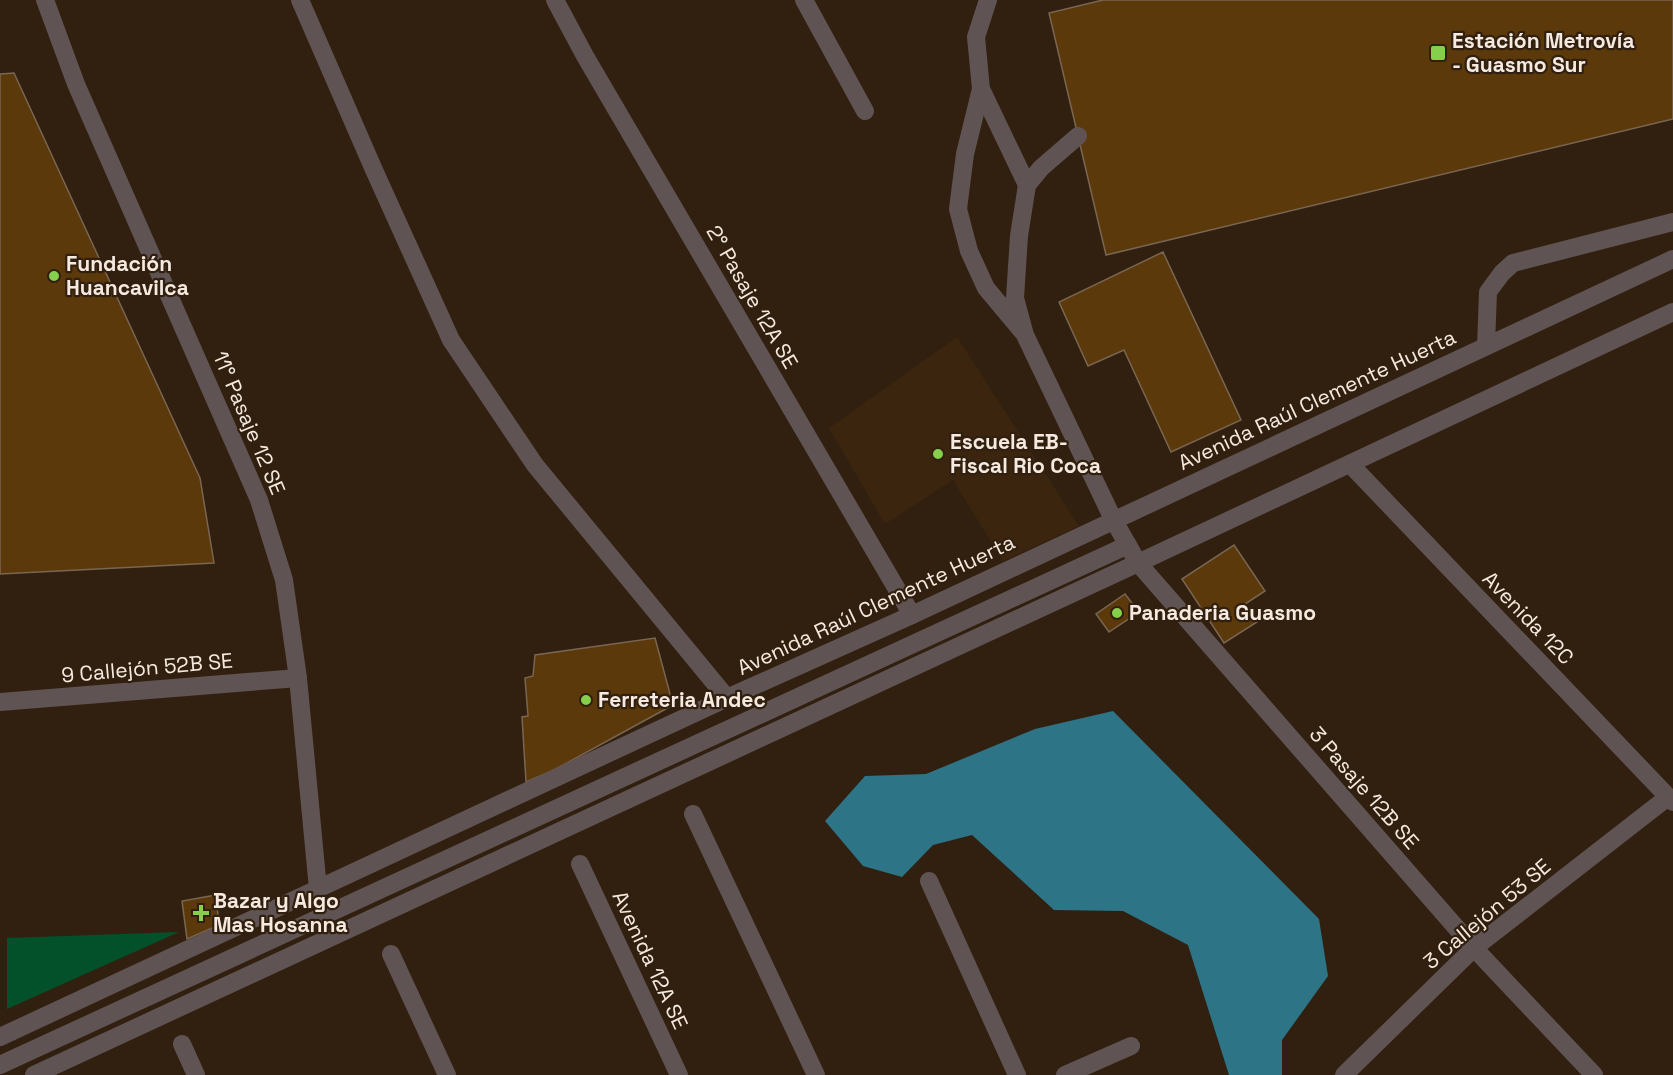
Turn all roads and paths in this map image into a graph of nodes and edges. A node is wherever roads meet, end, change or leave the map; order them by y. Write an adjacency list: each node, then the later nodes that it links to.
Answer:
1 (45, 0): 20 (street, 11° Pasaje 12 SE)
2 (300, 0): 21 (street)
3 (555, 0): 19 (street, 2° Pasaje 12A SE)
4 (804, 0): 7 (street)
5 (988, 0): 6 (street)
6 (981, 89): 9 (street); 13 (street)
7 (865, 111)
8 (1078, 136): 9 (street)
9 (1027, 185): 13 (street)
10 (1673, 222): 14 (street)
11 (1673, 259): 14 (street, Avenida Raúl Clemente Huerta)
12 (1673, 312): 15 (street)
13 (1025, 335): 16 (street, 3 Pasaje 12B SE)
14 (1486, 346): 16 (street, Avenida Raúl Clemente Huerta)
15 (1350, 464): 18 (street); 23 (street, Avenida 12C)
16 (1113, 519): 17 (street, 3 Pasaje 12B SE); 19 (street, Avenida Raúl Clemente Huerta)
17 (1128, 545): 18 (street, 3 Pasaje 12B SE); 33 (street)
18 (1138, 563): 28 (street, 3 Pasaje 12B SE); 34 (street)
19 (912, 615): 21 (street, Avenida Raúl Clemente Huerta)
20 (298, 678): 22 (street, 9 Callejón 52B SE); 27 (street, 11° Pasaje 12 SE)
21 (728, 698): 27 (street, Avenida Raúl Clemente Huerta)
22 (0, 702)
23 (1670, 800): 28 (street, 3 Callejón 53 SE)
24 (693, 814): 38 (street)
25 (580, 864): 37 (street, Avenida 12A SE)
26 (929, 881): 39 (street)
27 (318, 889): 30 (street, Avenida Raúl Clemente Huerta)
28 (1474, 948): 41 (street, 3 Callejón 53 SE); 42 (street, 3 Pasaje 12B SE)
29 (391, 954): 36 (street)
30 (0, 1037)
31 (182, 1044): 35 (street)
32 (1131, 1046): 40 (street)
33 (0, 1065)
34 (34, 1075)
35 (196, 1075)
36 (447, 1075)
37 (679, 1075)
38 (816, 1075)
39 (1017, 1075)
40 (1065, 1075)
41 (1344, 1075)
42 (1594, 1075)

